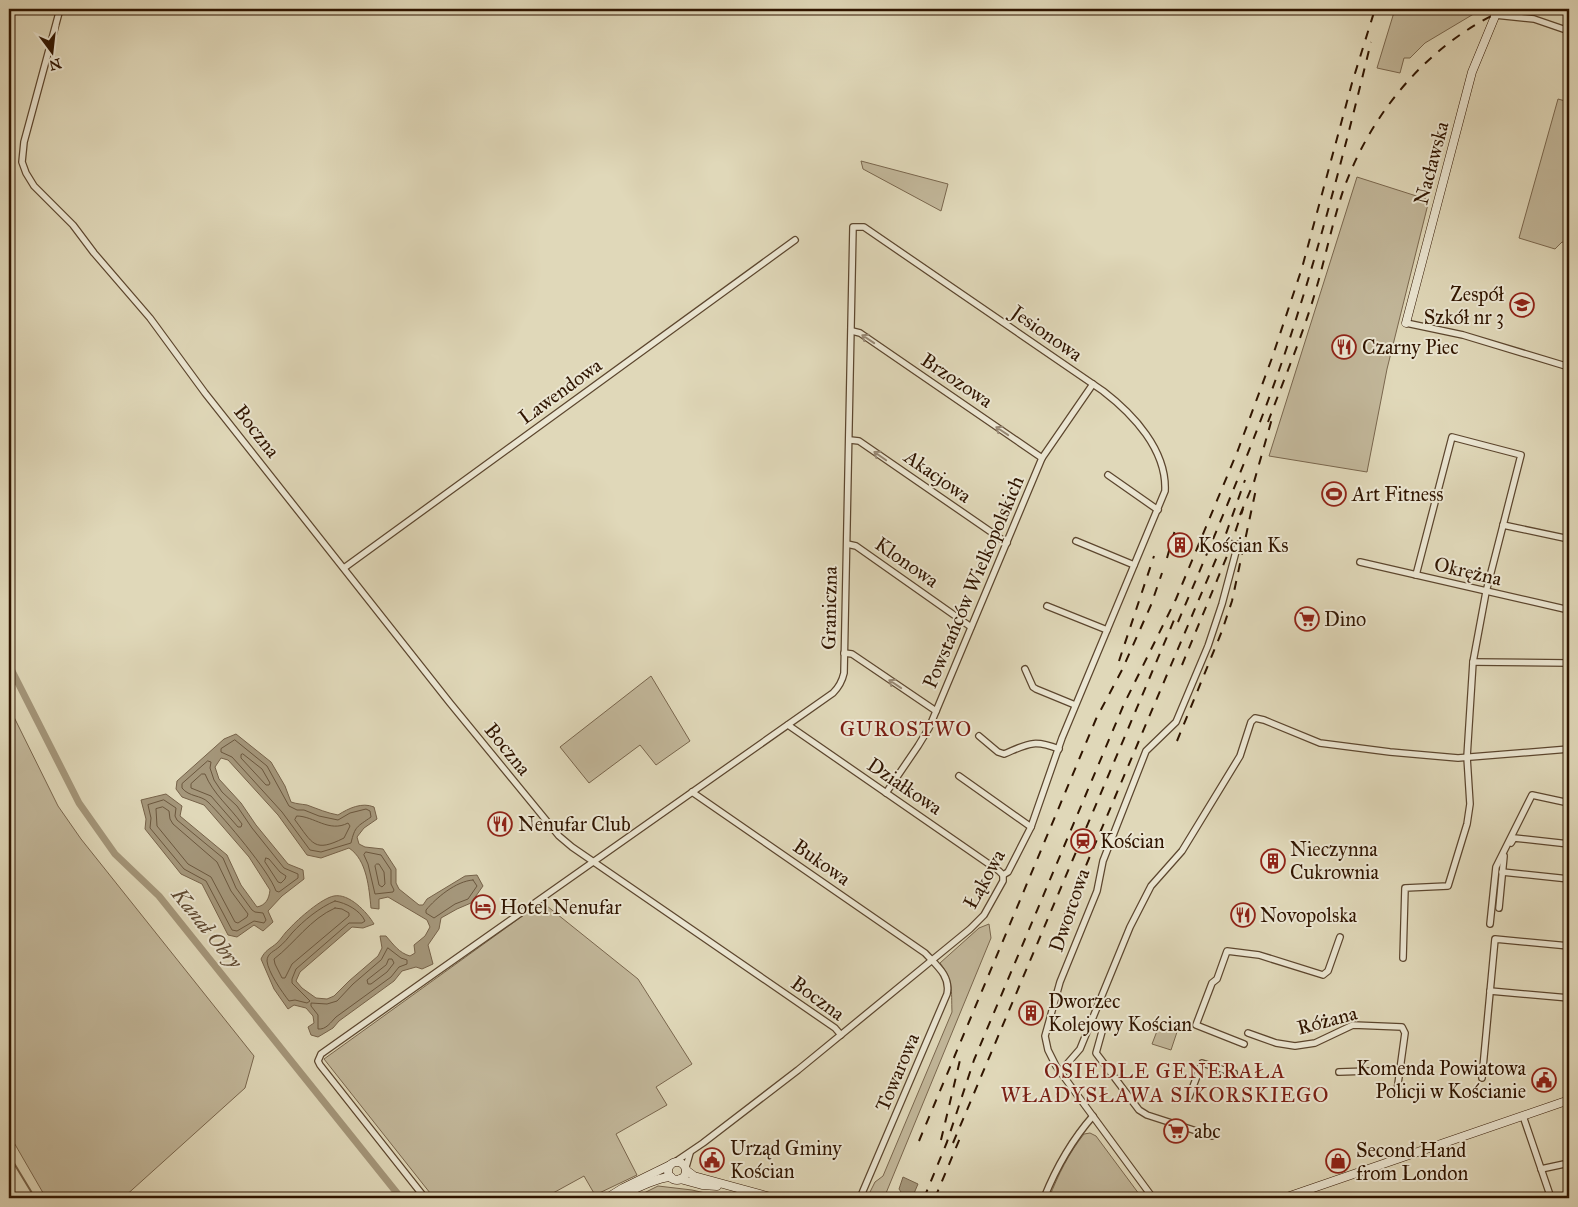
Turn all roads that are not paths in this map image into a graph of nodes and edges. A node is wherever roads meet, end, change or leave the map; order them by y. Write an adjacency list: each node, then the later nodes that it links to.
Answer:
1 (60, 9): 22 (street, Boczna)
2 (1497, 12): 3 (street, Nacławska); 6 (street, Nacławska)
3 (1569, 31)
4 (854, 227): 7 (street, Graniczna); 9 (street, Jesionowa)
5 (795, 240): 22 (street, Lawendowa)
6 (1406, 323): 8 (street)
7 (852, 331): 10 (street, Graniczna); 11 (street, Brzozowa, one-way to 7)
8 (1569, 367)
9 (1093, 384): 11 (street, Powstańców Wielkopolskich); 13 (street, Jesionowa)
10 (850, 440): 17 (street, Akacjowa, one-way to 10); 18 (street, Graniczna)
11 (1042, 458): 17 (street, Powstańców Wielkopolskich)
12 (1108, 475): 13 (street)
13 (1158, 510): 21 (street, Łąkowa)
14 (1503, 525): 15 (street); 23 (street); 24 (street)
15 (1569, 539)
16 (1076, 541): 21 (street)
17 (1006, 543): 27 (street, Powstańców Wielkopolskich)
18 (847, 544): 27 (street, Klonowa); 29 (street, Graniczna)
19 (1238, 544): 63 (street, Dworcowa)
20 (1360, 562): 23 (street, Okrężna)
21 (1134, 565): 28 (street, Łąkowa)
22 (344, 568): 46 (street, Boczna)
23 (1416, 575): 24 (street, Okrężna)
24 (1486, 592): 26 (street, Okrężna); 30 (street)
25 (1047, 606): 28 (street)
26 (1569, 610)
27 (971, 627): 34 (street, Powstańców Wielkopolskich)
28 (1107, 630): 33 (street, Łąkowa)
29 (844, 654): 34 (street, one-way to 29); 35 (street, Graniczna)
30 (1473, 662): 31 (street); 39 (street)
31 (1569, 663)
32 (1025, 668): 33 (street)
33 (1075, 705): 37 (street, Łąkowa)
34 (936, 711): 42 (street, Powstańców Wielkopolskich)
35 (788, 725): 41 (street, Graniczna); 42 (street, Działkowa)
36 (979, 736): 37 (street)
37 (1059, 749): 44 (street, Łąkowa)
38 (1569, 749): 39 (street)
39 (1467, 757): 54 (street); 63 (street)
40 (959, 776): 44 (street)
41 (692, 792): 46 (street, Graniczna); 55 (street, Bukowa)
42 (886, 793): 48 (street, Działkowa)
43 (1569, 803): 51 (street)
44 (1031, 827): 48 (street, Łąkowa)
45 (1569, 844): 47 (street)
46 (594, 862): 60 (street, Boczna); 82 (street, Graniczna)
47 (1502, 872): 49 (street); 50 (street)
48 (1003, 875): 55 (street, Łąkowa)
49 (1569, 879)
50 (1498, 908)
51 (1490, 924)
52 (1340, 937): 61 (street)
53 (1569, 946): 56 (street)
54 (1403, 958)
55 (932, 961): 60 (street, Łąkowa); 85 (street, Towarowa)
56 (1490, 991): 57 (street); 66 (street)
57 (1569, 998)
58 (1103, 1028): 72 (street)
59 (1248, 1033): 62 (street, Różana)
60 (841, 1035): 73 (street, Łąkowa)
61 (1244, 1044)
62 (1400, 1070): 64 (street); 67 (street, Różana)
63 (1060, 1072): 70 (street, Dworcowa)
64 (1339, 1072)
65 (1234, 1073): 68 (street)
66 (1482, 1078)
67 (1397, 1091)
68 (1190, 1097)
69 (1569, 1100): 71 (street)
70 (1093, 1116): 86 (street); 87 (street, Dworcowa)
71 (1523, 1116): 77 (street); 81 (street)
72 (1212, 1136)
73 (690, 1152): 75 (street, Łąkowa); 76 (street)
74 (1569, 1163): 77 (street)
75 (673, 1164): 76 (street); 78 (street); 83 (street, Łąkowa)
76 (686, 1168): 79 (street); 80 (street)
77 (1541, 1169): 90 (street)
78 (671, 1177): 79 (street); 83 (street, Łąkowa)
79 (680, 1180): 80 (street)
80 (726, 1186): 84 (street)
81 (1307, 1190): 88 (street); 89 (street)
82 (425, 1198)
83 (608, 1198)
84 (774, 1198)
85 (860, 1198)
86 (1044, 1198)
87 (1153, 1198)
88 (1284, 1198)
89 (1310, 1198)
90 (1552, 1198)

